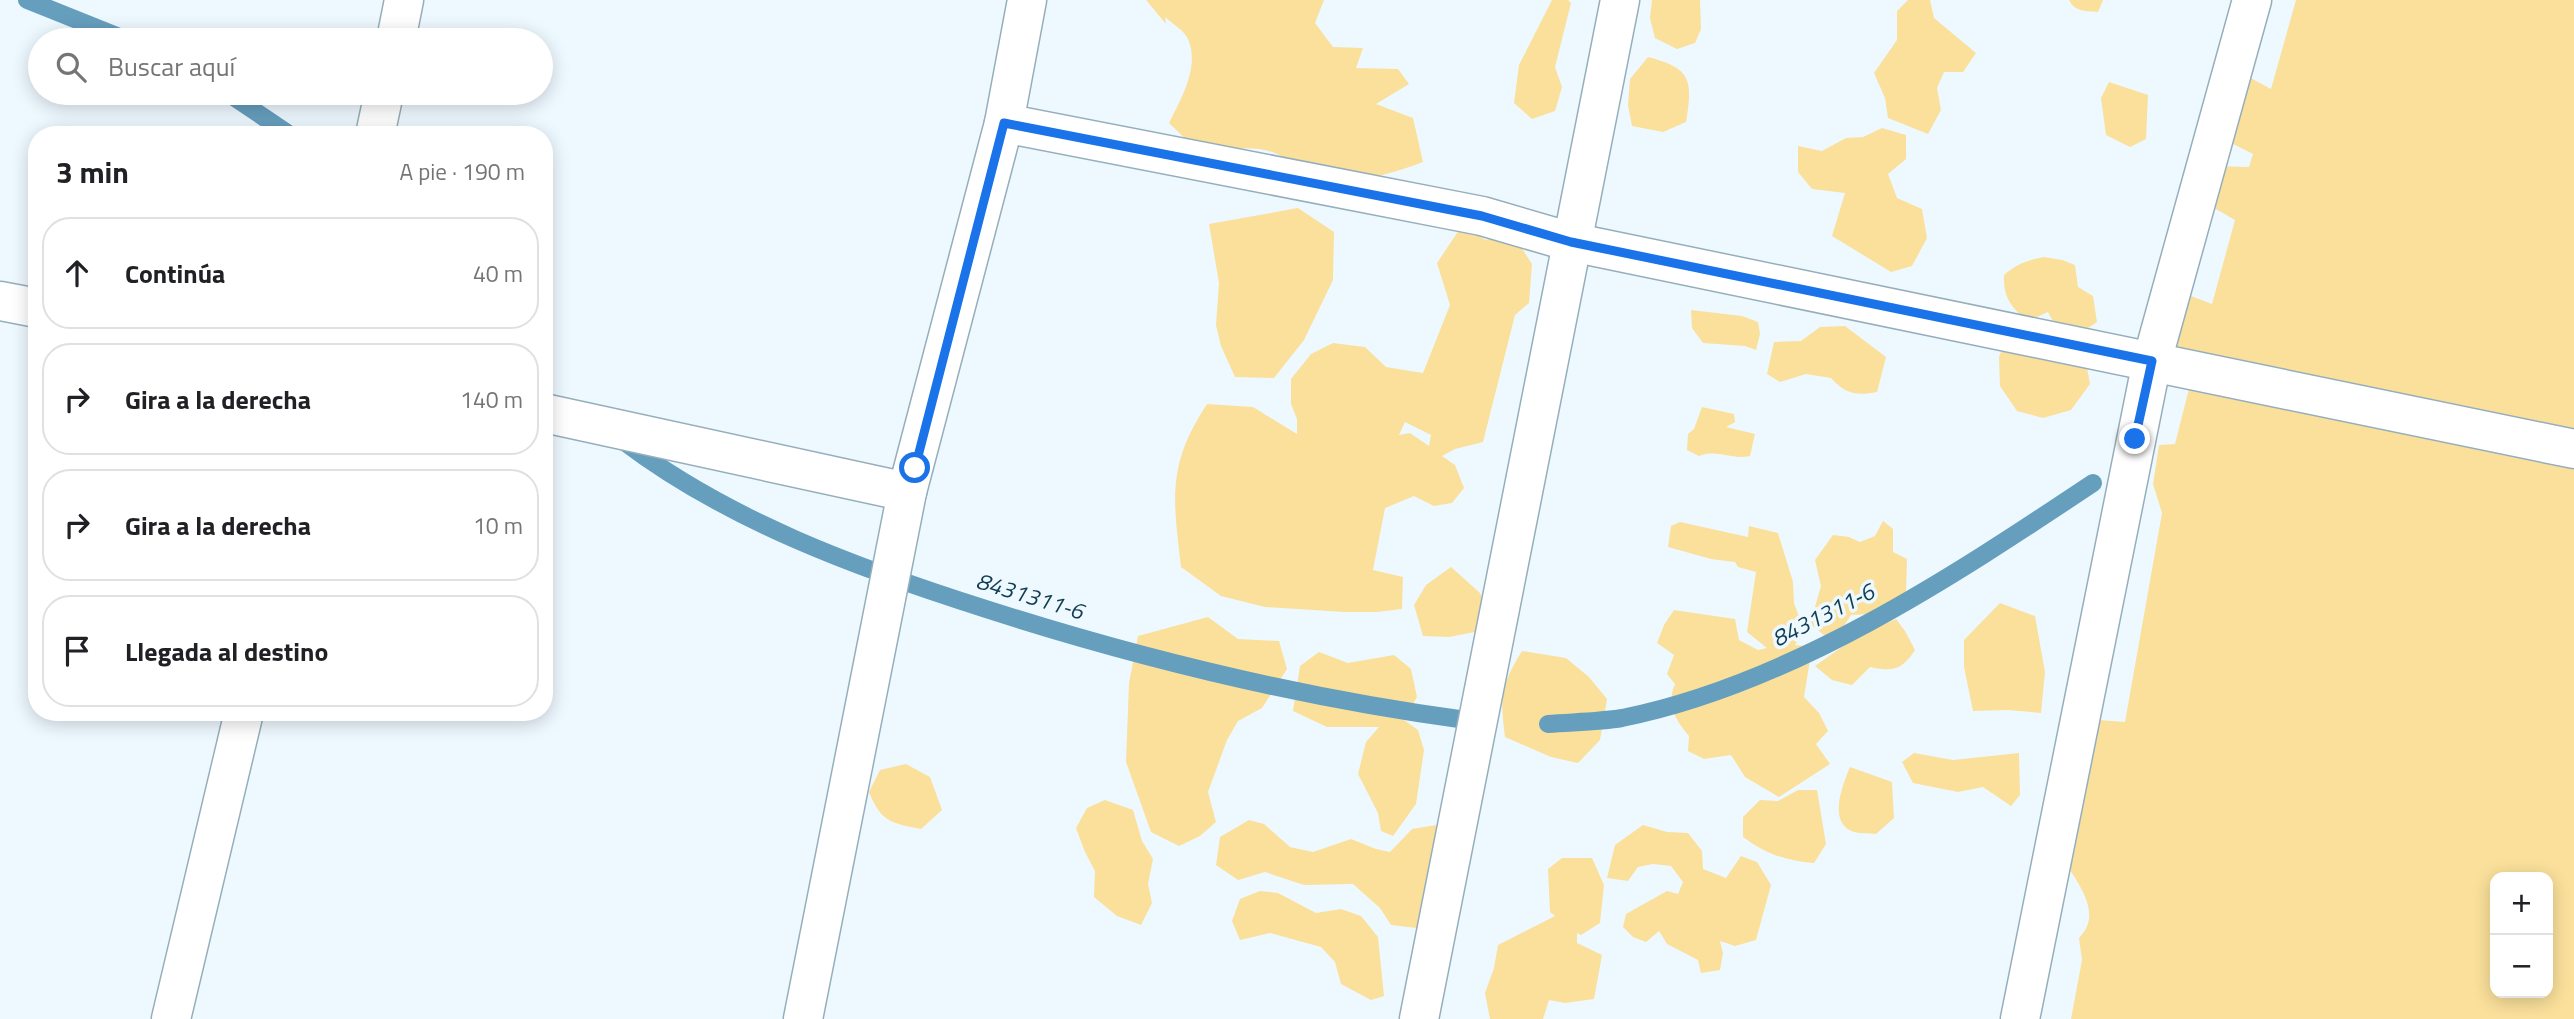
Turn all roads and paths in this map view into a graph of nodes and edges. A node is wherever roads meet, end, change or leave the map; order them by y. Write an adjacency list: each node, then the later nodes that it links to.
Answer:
1 (404, 0): 5 (street)
2 (1027, 0): 7 (street)
3 (1620, 0): 9 (street)
4 (2252, 0): 12 (street)
5 (398, 28)
6 (381, 105): 8 (street)
7 (1004, 123): 9 (street); 15 (street)
8 (377, 126)
9 (1571, 242): 12 (street); 19 (street)
10 (0, 301): 11 (street)
11 (28, 306)
12 (2152, 361): 14 (street); 20 (street)
13 (553, 415): 15 (street)
14 (2574, 449)
15 (907, 492): 18 (street)
16 (242, 721): 17 (street)
17 (171, 1019)
18 (803, 1019)
19 (1419, 1019)
20 (2020, 1019)

